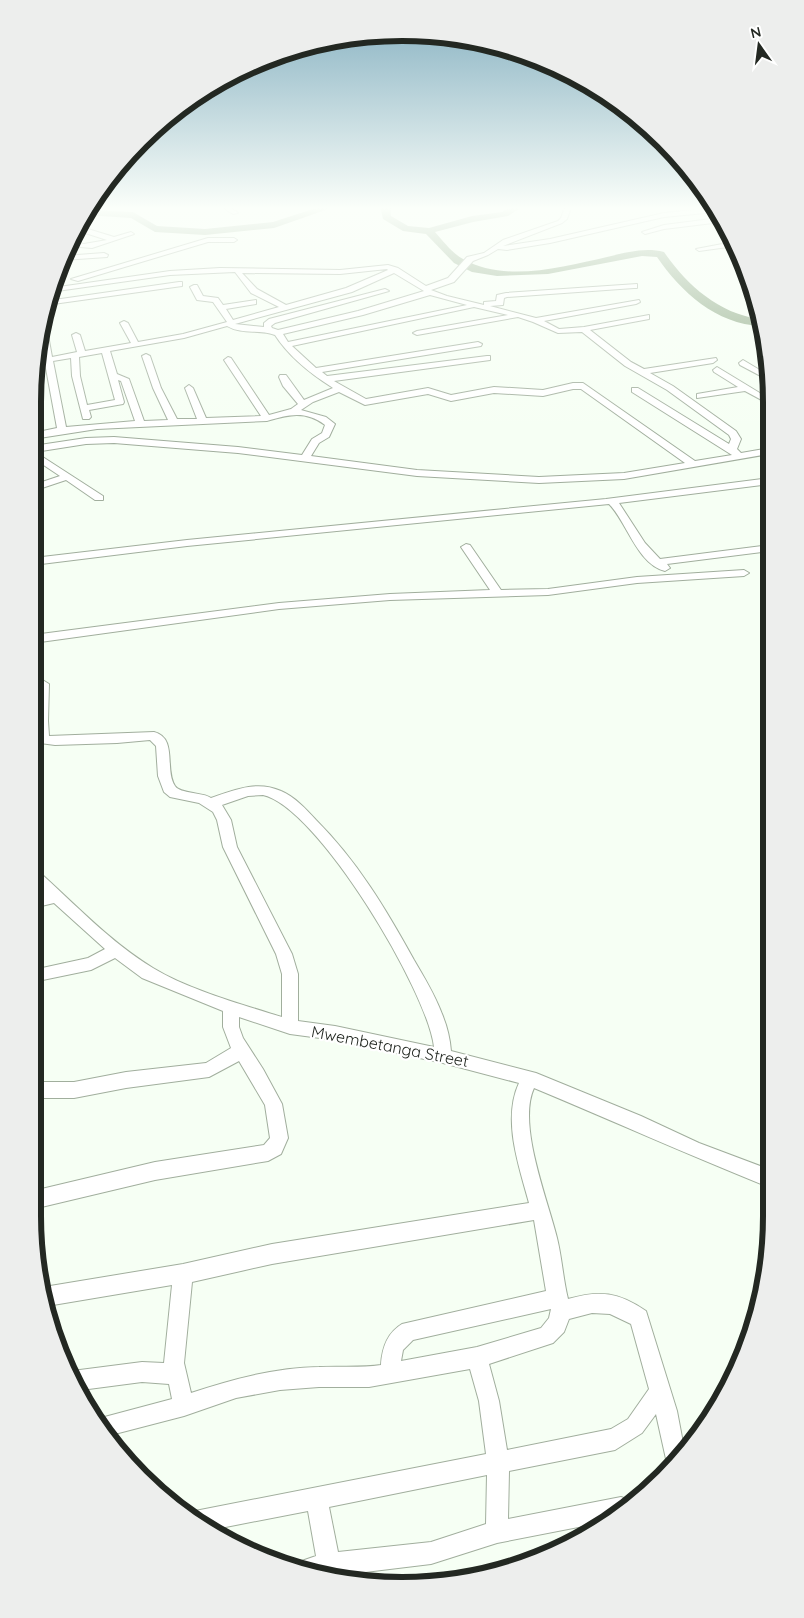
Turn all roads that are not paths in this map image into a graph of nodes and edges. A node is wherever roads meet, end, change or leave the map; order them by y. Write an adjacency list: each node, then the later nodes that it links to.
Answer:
1 (101, 283): 10 (street)
2 (112, 283): 13 (street)
3 (247, 283): 23 (street)
4 (365, 283): 23 (street)
5 (415, 283): 11 (street)
6 (445, 283): 11 (street)
7 (179, 284): 13 (street)
8 (634, 286): 18 (street)
9 (194, 287): 22 (street)
10 (59, 289)
11 (428, 290): 15 (street); 32 (street)
12 (385, 291): 25 (street)
13 (118, 292): 16 (street)
14 (540, 299): 18 (street)
15 (450, 300): 20 (street); 21 (street)
16 (56, 301)
17 (254, 302): 22 (street)
18 (501, 302): 21 (street)
19 (636, 302): 27 (street)
20 (439, 303)
21 (478, 306): 24 (street); 36 (street)
22 (221, 308): 29 (street)
23 (284, 308): 25 (street); 29 (street)
24 (519, 315): 27 (street); 33 (street)
25 (295, 316): 30 (street)
26 (646, 317): 31 (street)
27 (536, 320): 31 (street)
28 (124, 323): 38 (street)
29 (230, 323): 30 (street); 38 (street)
30 (268, 329): 32 (street)
31 (584, 329): 52 (street)
32 (278, 332): 36 (street)
33 (418, 333)
34 (76, 335): 41 (street)
35 (46, 343): 44 (street)
36 (285, 344): 49 (street)
37 (478, 344): 51 (street)
38 (136, 345): 39 (street)
39 (104, 348): 41 (street); 54 (street)
40 (377, 352): 49 (street)
41 (78, 355): 44 (street); 64 (street)
42 (146, 356): 68 (street)
43 (487, 358): 56 (street)
44 (50, 360): 47 (street); 71 (street)
45 (228, 360): 66 (street)
46 (713, 360): 52 (street)
47 (43, 361)
48 (743, 363): 53 (street)
49 (307, 364): 51 (street)
50 (717, 370): 59 (street)
51 (315, 371): 56 (street)
52 (643, 372): 75 (street)
53 (761, 372)
54 (114, 376): 64 (street); 69 (street)
55 (283, 377): 63 (street)
56 (328, 379): 58 (street)
57 (189, 388): 67 (street)
58 (341, 388): 63 (street); 78 (street)
59 (746, 388): 61 (street); 62 (street)
60 (635, 390): 75 (street)
61 (700, 396)
62 (763, 398)
63 (302, 404): 65 (street)
64 (85, 408): 70 (street)
65 (294, 411): 66 (street); 76 (street)
66 (267, 418): 67 (street)
67 (203, 421): 68 (street)
68 (174, 422): 69 (street)
69 (140, 424): 70 (street)
70 (87, 427): 71 (street)
71 (62, 430): 72 (street)
72 (41, 434)
73 (41, 448): 76 (street)
74 (763, 451): 75 (street)
75 (735, 453): 78 (street)
76 (305, 458): 78 (street)
77 (41, 459): 79 (street)
78 (692, 464)
79 (67, 477): 81 (street); 82 (street)
80 (763, 482): 83 (street)
81 (41, 485)
82 (99, 498)
83 (610, 500): 86 (street); 87 (street)
84 (466, 547): 90 (street)
85 (763, 549): 87 (street)
86 (41, 561)
87 (658, 562): 89 (street)
88 (744, 573): 89 (street)
89 (674, 577): 90 (street)
90 (496, 593): 91 (street)
91 (41, 638)
92 (41, 683): 93 (street)
93 (41, 733)
94 (41, 733): 95 (street)
95 (211, 803): 102 (street); 104 (street)
96 (41, 883): 97 (street, Mwembetanga Street)
97 (56, 897): 98 (street); 99 (street, Mwembetanga Street)
98 (41, 900)
99 (116, 950): 100 (street); 101 (street, Mwembetanga Street)
100 (41, 974)
101 (231, 1008): 102 (street, Mwembetanga Street); 103 (street)
102 (290, 1026): 104 (street, Mwembetanga Street)
103 (241, 1051): 106 (street); 108 (street)
104 (443, 1056): 105 (street, Mwembetanga Street)
105 (530, 1078): 107 (street, Mwembetanga Street); 109 (street)
106 (41, 1090)
107 (763, 1176)
108 (41, 1198)
109 (541, 1210): 110 (street); 112 (street)
110 (183, 1274): 111 (street); 115 (street)
111 (50, 1295)
112 (559, 1305): 113 (street); 114 (street); 117 (street)
113 (476, 1357): 114 (street); 121 (street)
114 (390, 1373): 118 (street)
115 (176, 1374): 116 (street); 118 (street)
116 (80, 1380)
117 (660, 1391): 120 (street); 121 (street)
118 (184, 1406): 119 (street)
119 (109, 1425)
120 (674, 1452)
121 (498, 1463): 122 (street); 125 (street)
122 (316, 1497): 124 (street); 126 (street)
123 (611, 1510): 125 (street)
124 (208, 1519)
125 (497, 1532): 126 (street)
126 (329, 1564): 127 (street)
127 (319, 1567)

